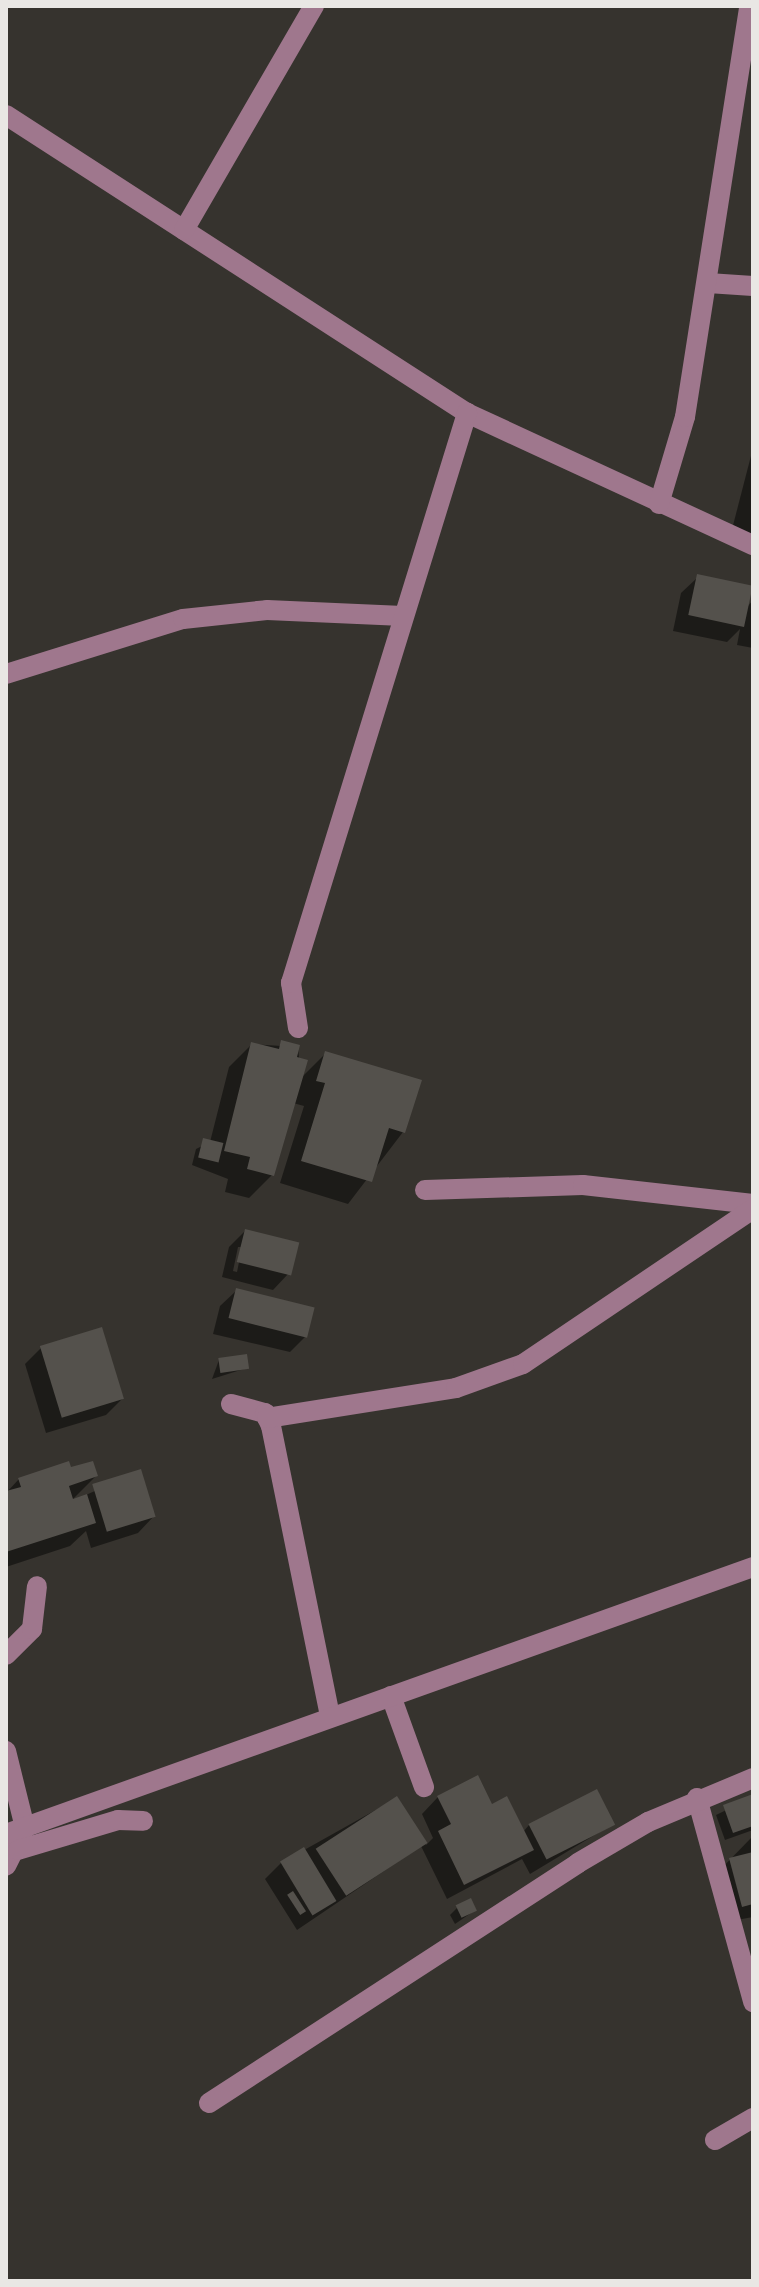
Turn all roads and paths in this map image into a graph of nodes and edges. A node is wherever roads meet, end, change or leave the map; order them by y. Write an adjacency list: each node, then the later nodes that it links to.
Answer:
1 (314, 6): 4 (street)
2 (749, 6): 5 (street)
3 (6, 115): 4 (street)
4 (184, 230): 7 (street)
5 (708, 283): 6 (street); 8 (street)
6 (753, 286)
7 (467, 413): 8 (street); 10 (street)
8 (659, 504): 9 (street)
9 (753, 545)
10 (403, 616): 11 (street); 12 (street)
11 (6, 674)
12 (298, 1028)
13 (425, 1190): 14 (street)
14 (753, 1207): 16 (street)
15 (231, 1404): 16 (street)
16 (267, 1418): 21 (street)
17 (753, 1567): 20 (street)
18 (37, 1586): 19 (street)
19 (6, 1655)
20 (391, 1696): 21 (street); 24 (street)
21 (330, 1717): 27 (street)
22 (6, 1751): 27 (street)
23 (753, 1778): 25 (street)
24 (424, 1787)
25 (697, 1798): 28 (street); 29 (street)
26 (143, 1821): 27 (street)
27 (14, 1844)
28 (753, 2002)
29 (209, 2103)
30 (753, 2118): 31 (street)
31 (715, 2140)

